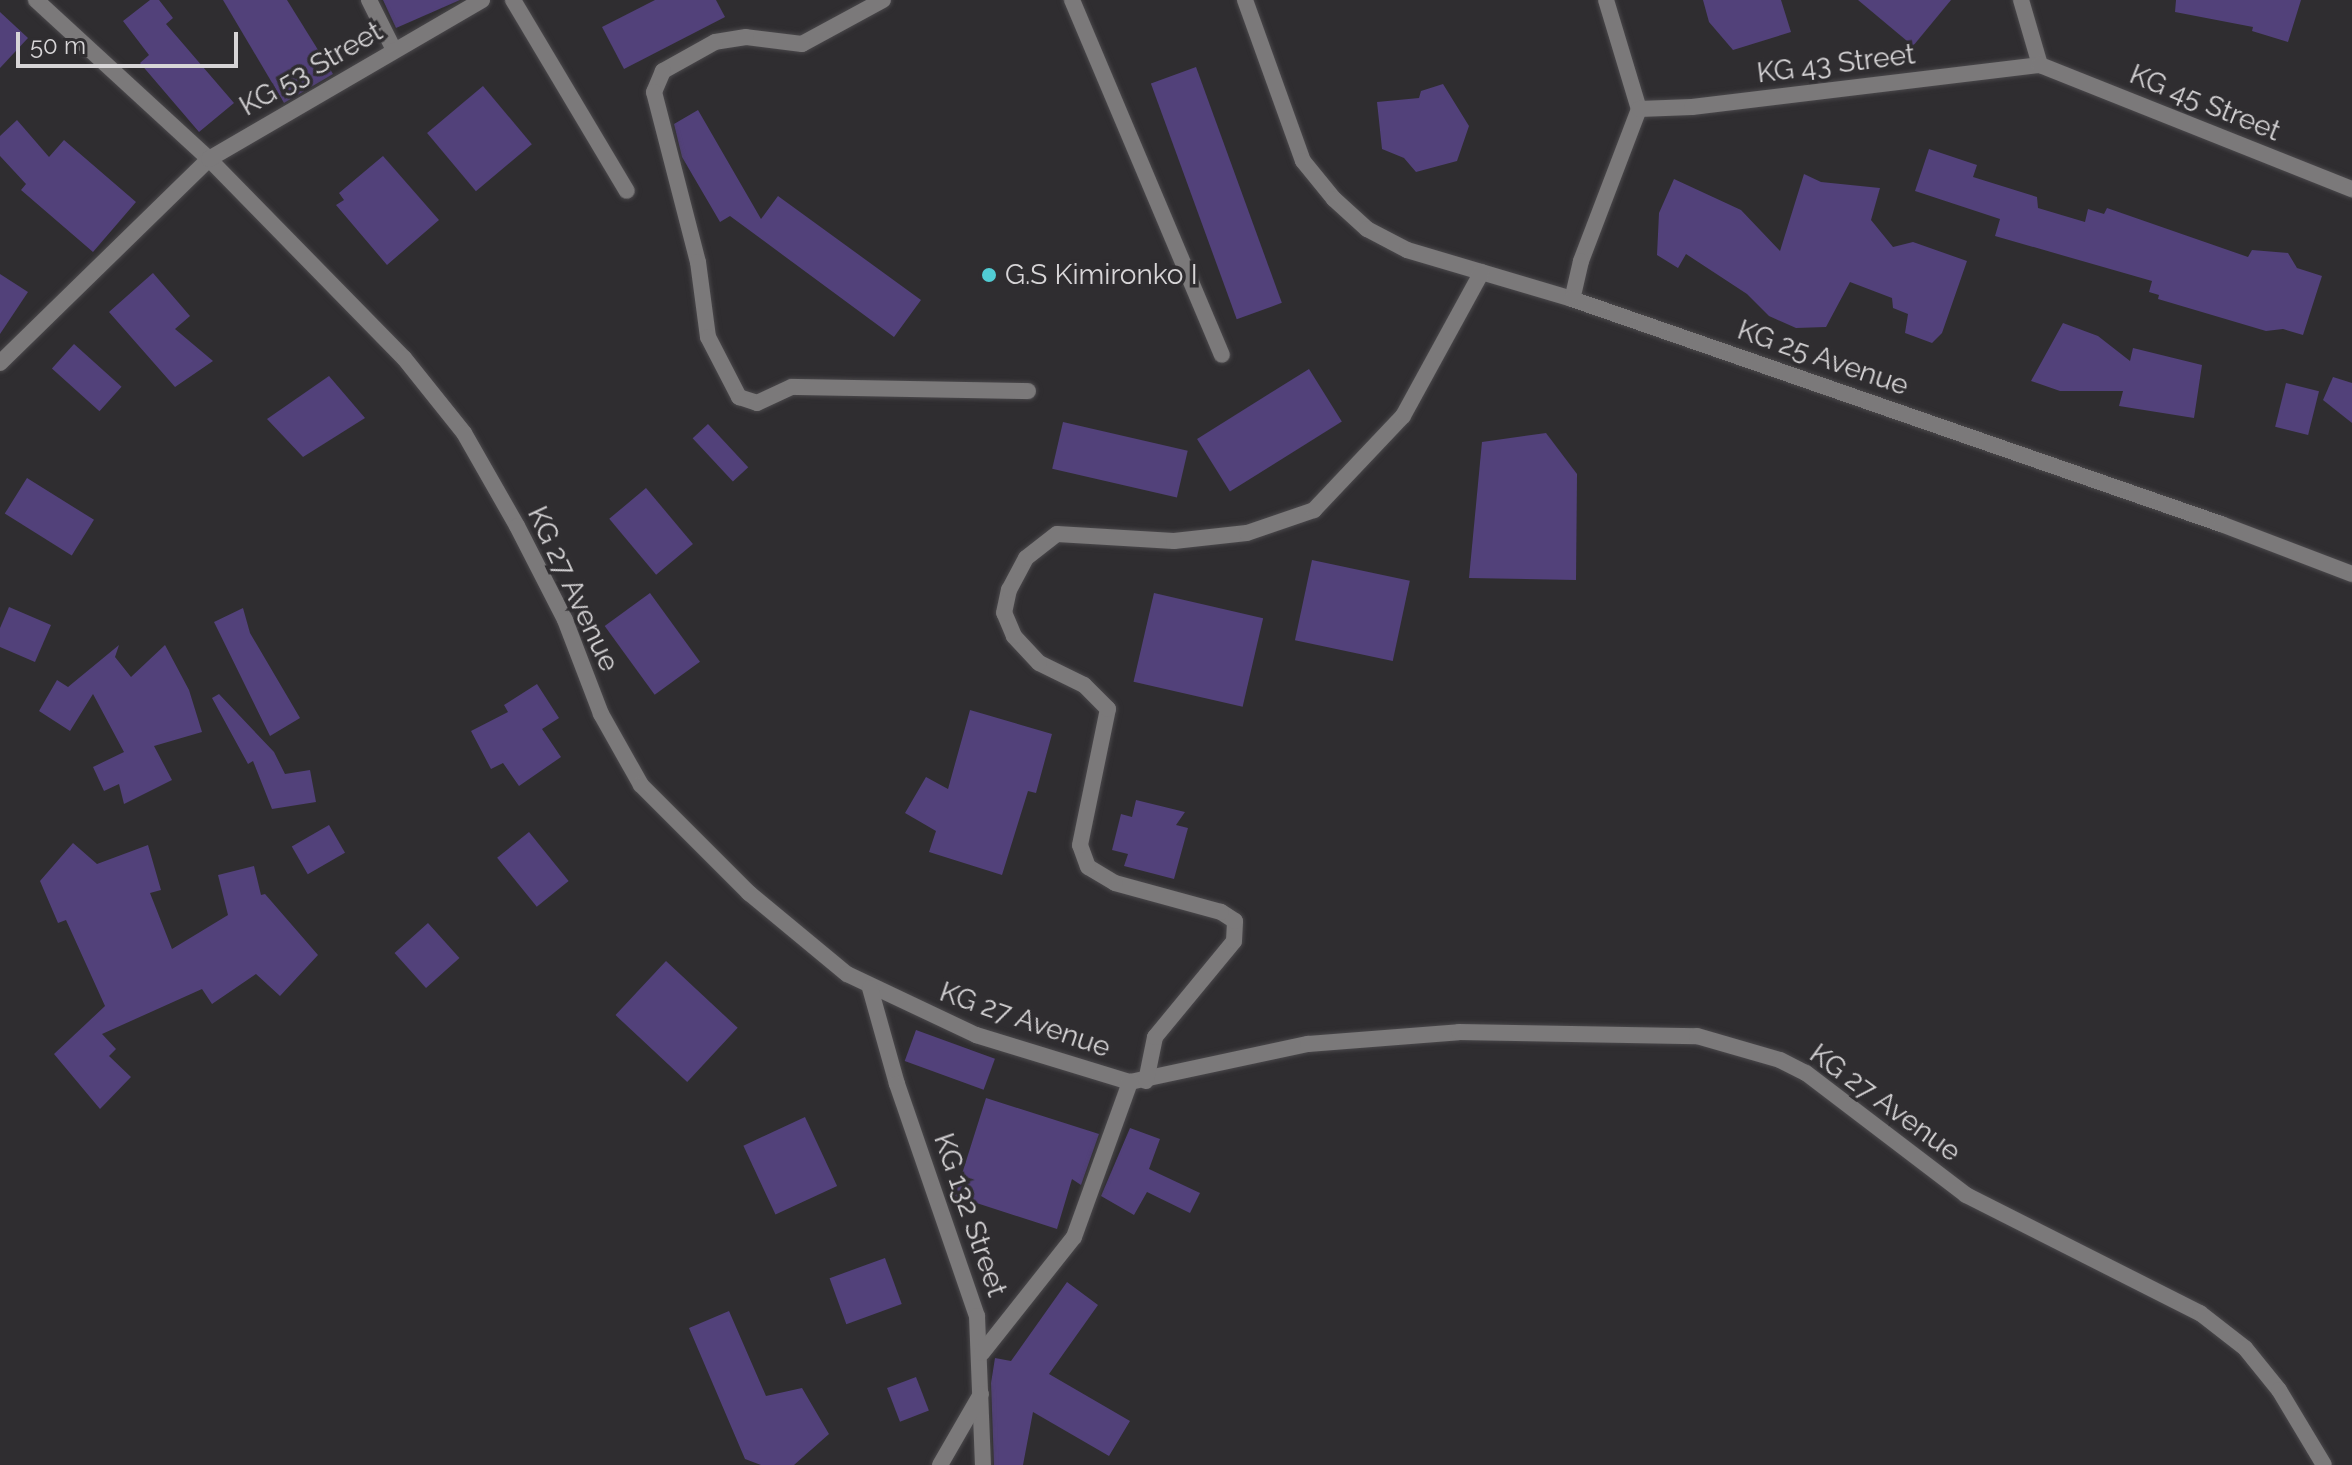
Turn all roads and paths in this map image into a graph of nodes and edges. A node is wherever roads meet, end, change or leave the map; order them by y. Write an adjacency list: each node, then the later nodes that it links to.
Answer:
1 (36, 0): 13 (street, KG 27 Avenue)
2 (369, 0): 10 (street)
3 (482, 0): 10 (street, KG 53 Street)
4 (513, 0): 15 (street)
5 (883, 0): 20 (street)
6 (1072, 0): 18 (street)
7 (1245, 0): 16 (street, KG 25 Avenue)
8 (1606, 0): 12 (street)
9 (2021, 0): 11 (street)
10 (394, 50): 13 (street, KG 53 Street)
11 (2040, 65): 12 (street, KG 43 Street); 14 (street, KG 45 Street)
12 (1639, 109): 17 (street)
13 (209, 159): 19 (street, KG 53 Street); 22 (street, KG 27 Avenue)
14 (2352, 189)
15 (627, 191)
16 (1482, 272): 17 (street, KG 25 Avenue); 23 (street)
17 (1572, 299): 21 (street, KG 25 Avenue)
18 (1222, 355)
19 (0, 363)
20 (1028, 391)
21 (2352, 574)
22 (870, 988): 23 (street, KG 27 Avenue); 24 (street, KG 132 Street)
23 (1138, 1081): 24 (street); 28 (street, KG 27 Avenue)
24 (982, 1353): 25 (street, KG 132 Street)
25 (981, 1394): 26 (street); 27 (street, KG 132 Street)
26 (940, 1465)
27 (983, 1465)
28 (2324, 1465)

